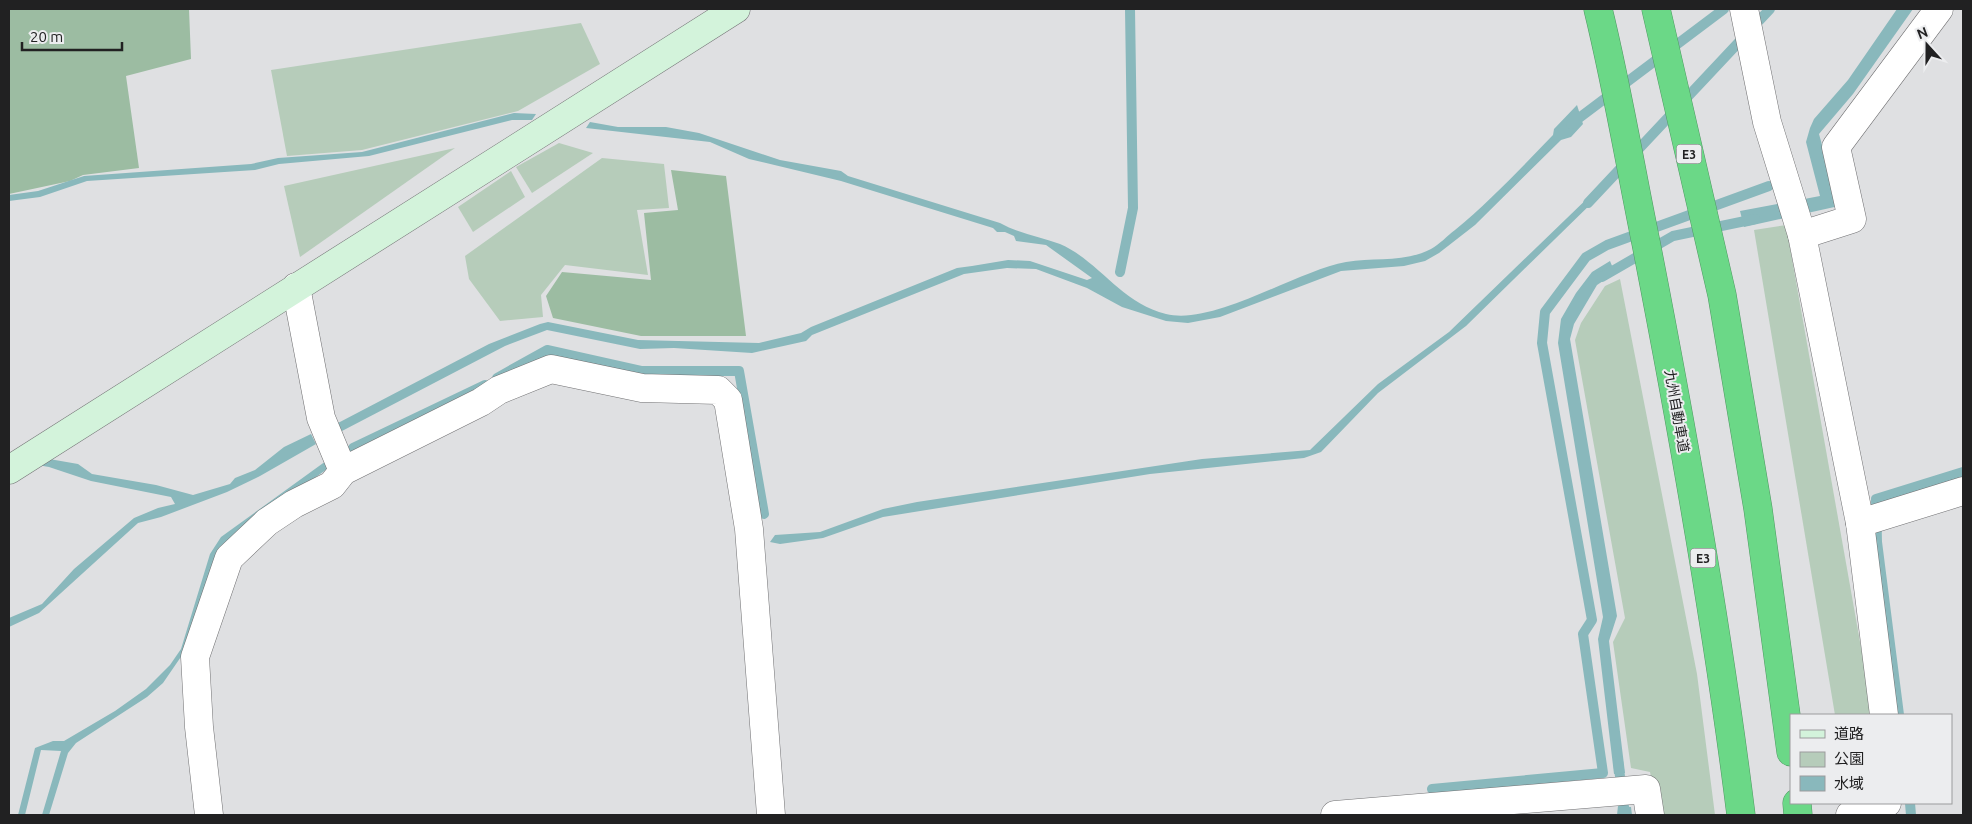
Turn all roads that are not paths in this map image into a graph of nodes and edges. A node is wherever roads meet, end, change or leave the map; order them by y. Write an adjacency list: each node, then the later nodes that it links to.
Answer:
1 (736, 9): 7 (street)
2 (1744, 9): 6 (street)
3 (1939, 9): 6 (street)
4 (1656, 11): 13 (highway, E3)
5 (1601, 20): 20 (highway, 九州自動車道 / E3)
6 (1802, 235): 11 (street)
7 (296, 287): 8 (street); 9 (street)
8 (9, 470)
9 (343, 471): 16 (street); 17 (street)
10 (1963, 491): 11 (street)
11 (1860, 523): 12 (street)
12 (1884, 714)
13 (1790, 745)
14 (1884, 804): 21 (street)
15 (1418, 812): 18 (street); 19 (street)
16 (209, 815)
17 (771, 815)
18 (1334, 815)
19 (1650, 815)
20 (1741, 815)
21 (1850, 815)

